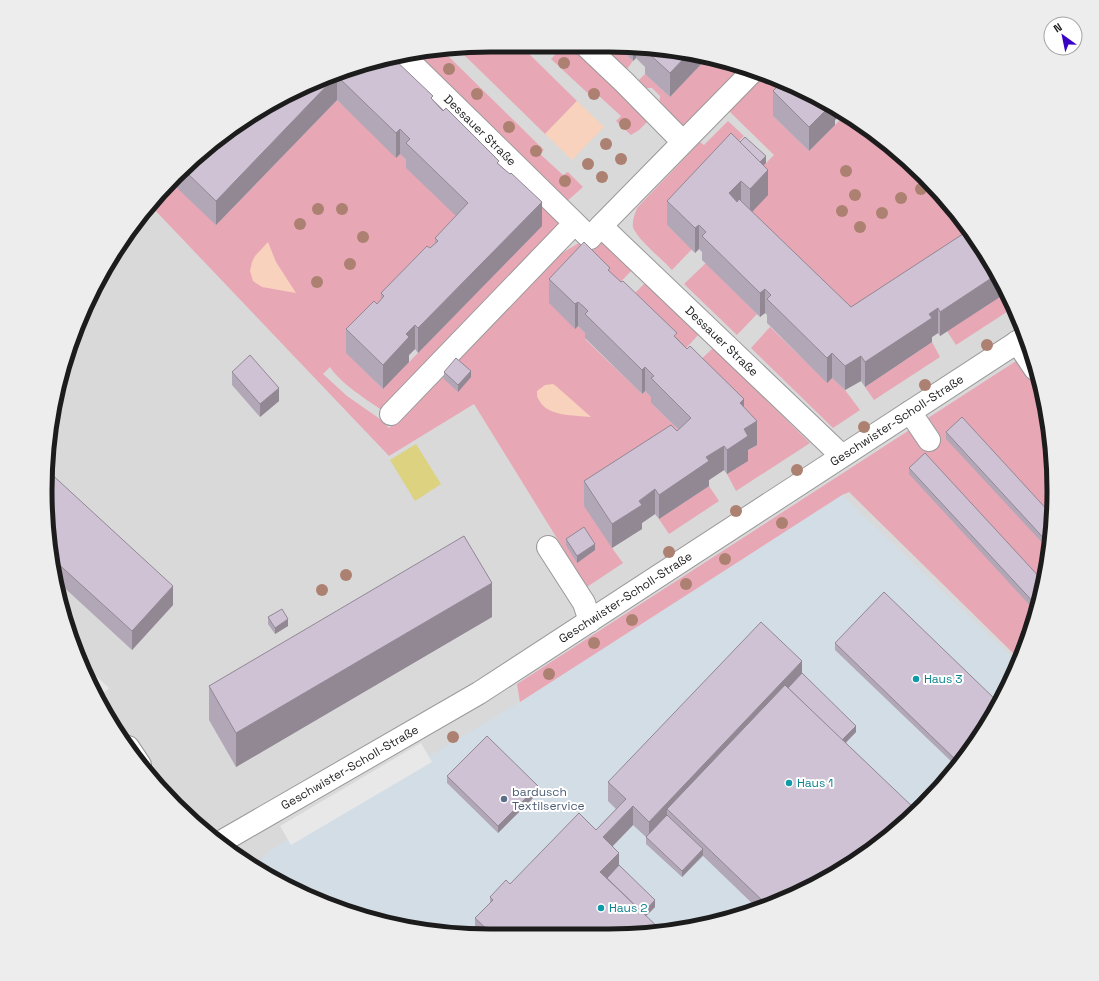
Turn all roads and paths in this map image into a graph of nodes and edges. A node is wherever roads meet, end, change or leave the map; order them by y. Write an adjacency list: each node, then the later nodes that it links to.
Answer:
1 (592, 52): 4 (street)
2 (408, 60): 5 (street, Dessauer Straße)
3 (749, 75): 4 (street, Dessauer Straße)
4 (683, 142): 6 (street, Dessauer Straße)
5 (574, 224): 6 (street, Dessauer Straße); 9 (street)
6 (601, 226): 11 (street, Dessauer Straße)
7 (1021, 340): 8 (street, Geschwister-Scholl-Straße)
8 (910, 412): 10 (street); 11 (street, Geschwister-Scholl-Straße)
9 (391, 414)
10 (929, 440)
11 (842, 456): 13 (street, Geschwister-Scholl-Straße)
12 (548, 546): 13 (street)
13 (590, 621): 14 (street, Geschwister-Scholl-Straße)
14 (226, 839)

